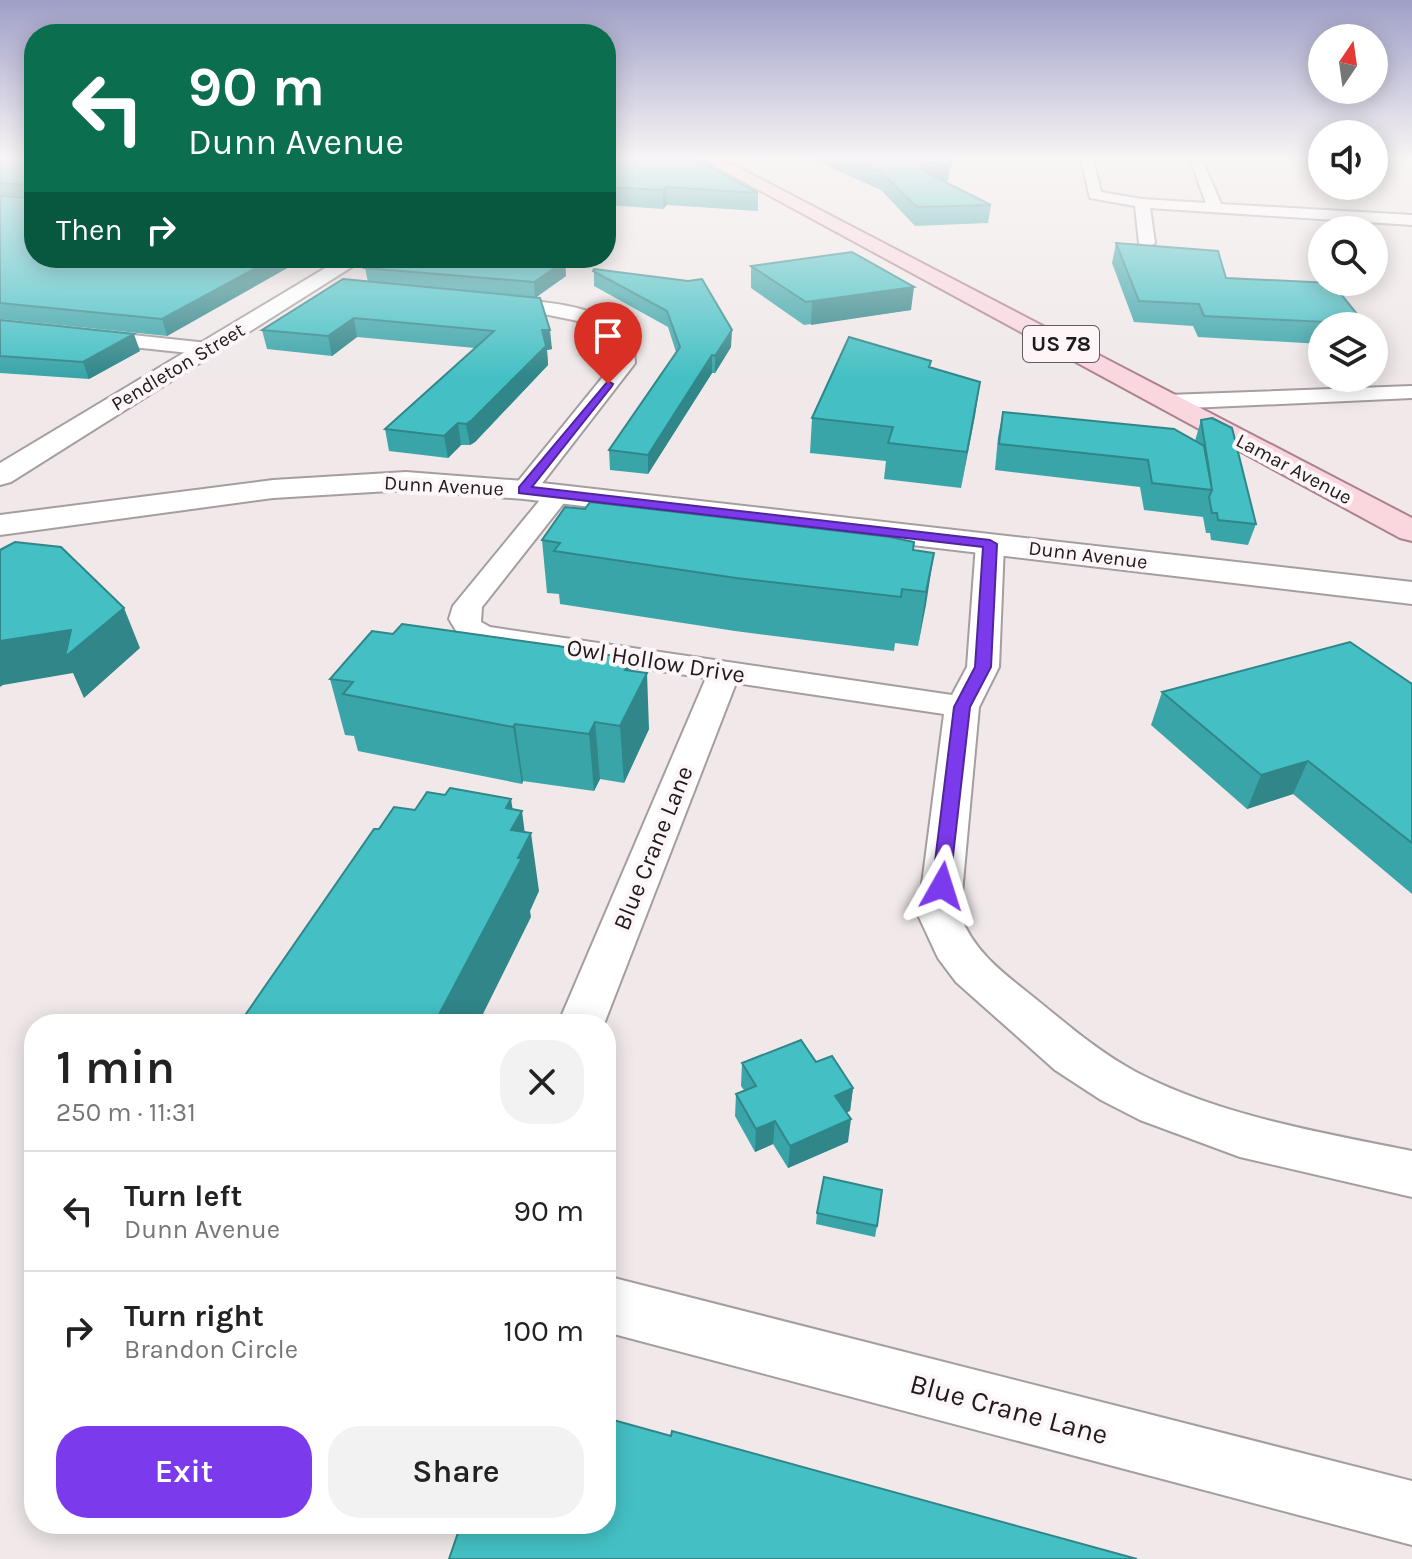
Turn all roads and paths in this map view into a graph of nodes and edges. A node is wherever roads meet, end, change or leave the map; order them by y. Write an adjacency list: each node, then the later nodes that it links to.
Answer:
1 (850, 232): 11 (main road, Lamar Avenue / US 78)
2 (1146, 232): 3 (street)
3 (1147, 243)
4 (340, 268): 5 (street, Pendleton Street)
5 (310, 286): 6 (street); 9 (street, Pendleton Street)
6 (339, 289)
7 (468, 300): 13 (street)
8 (0, 327): 9 (street)
9 (208, 349): 12 (street, Pendleton Street)
10 (1412, 392): 11 (street)
11 (1167, 402): 16 (main road, Lamar Avenue / US 78)
12 (0, 476)
13 (524, 490): 14 (street, Dunn Avenue); 15 (street, Dunn Avenue)
14 (558, 494): 17 (street, Dunn Avenue); 19 (street, Owl Hollow Drive)
15 (0, 525)
16 (1412, 531)
17 (990, 544): 18 (street, Dunn Avenue); 20 (street)
18 (1412, 593)
19 (725, 671): 20 (street, Owl Hollow Drive); 21 (street, Blue Crane Lane)
20 (962, 707): 22 (street)
21 (585, 1014)
22 (1412, 1174)
23 (616, 1307): 24 (street, Blue Crane Lane)
24 (1412, 1513)

